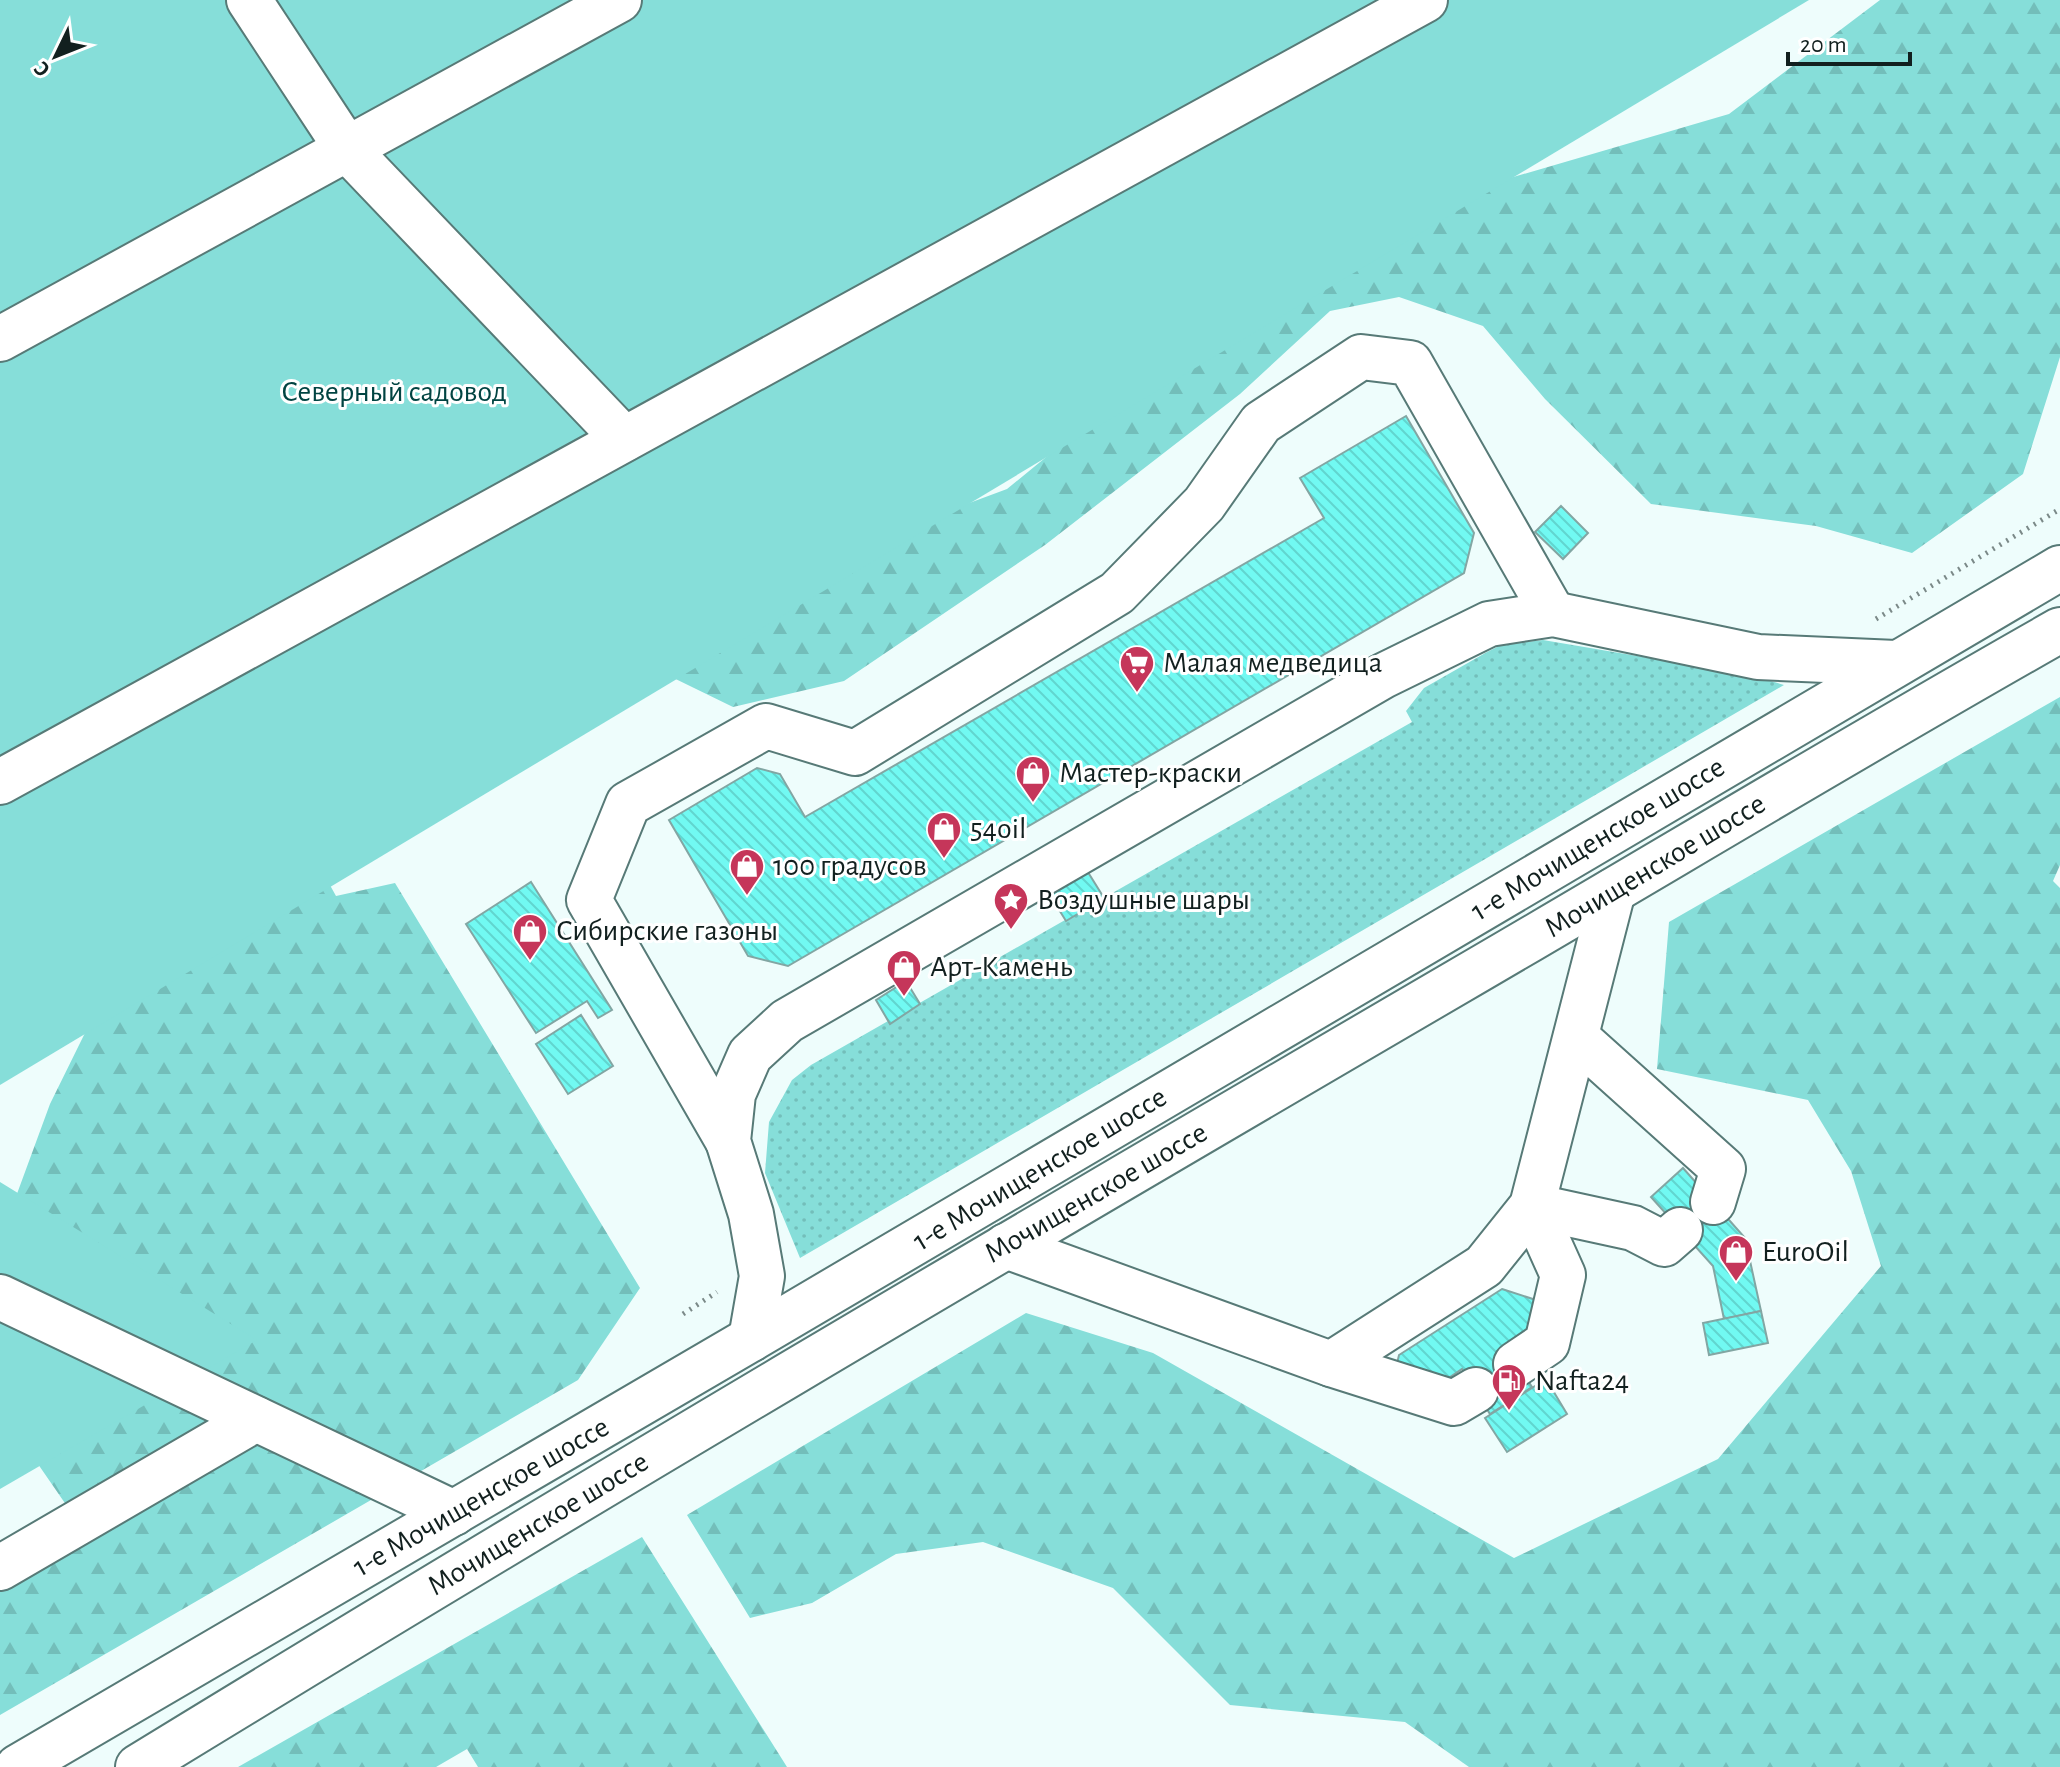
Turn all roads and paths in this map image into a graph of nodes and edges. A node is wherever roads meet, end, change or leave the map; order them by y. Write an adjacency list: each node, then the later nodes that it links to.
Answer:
1 (249, 0): 4 (main road)
2 (619, 0): 4 (main road)
3 (1425, 0): 6 (main road)
4 (347, 149): 5 (main road); 6 (main road)
5 (0, 339)
6 (624, 439): 11 (main road)
7 (2060, 568): 10 (main road, 1-е Мочищенское шоссе)
8 (1553, 614): 10 (main road); 14 (main road); 14 (main road)
9 (2060, 630): 12 (main road, Мочищенское шоссе)
10 (1896, 663): 20 (main road, 1-е Мочищенское шоссе)
11 (0, 782)
12 (1613, 891): 13 (main road); 18 (main road, Мочищенское шоссе)
13 (1576, 1037): 15 (main road); 16 (main road)
14 (728, 1141): 20 (main road)
15 (1713, 1202)
16 (1532, 1206): 17 (main road); 21 (main road); 22 (main road)
17 (1680, 1230)
18 (1006, 1246): 21 (main road); 28 (main road, Мочищенское шоссе)
19 (0, 1297): 24 (main road)
20 (751, 1339): 25 (main road, 1-е Мочищенское шоссе)
21 (1331, 1364): 23 (main road)
22 (1516, 1364)
23 (1476, 1390)
24 (256, 1419): 25 (main road); 26 (main road)
25 (454, 1513): 27 (main road, 1-е Мочищенское шоссе)
26 (0, 1568)
27 (18, 1767)
28 (138, 1767)

